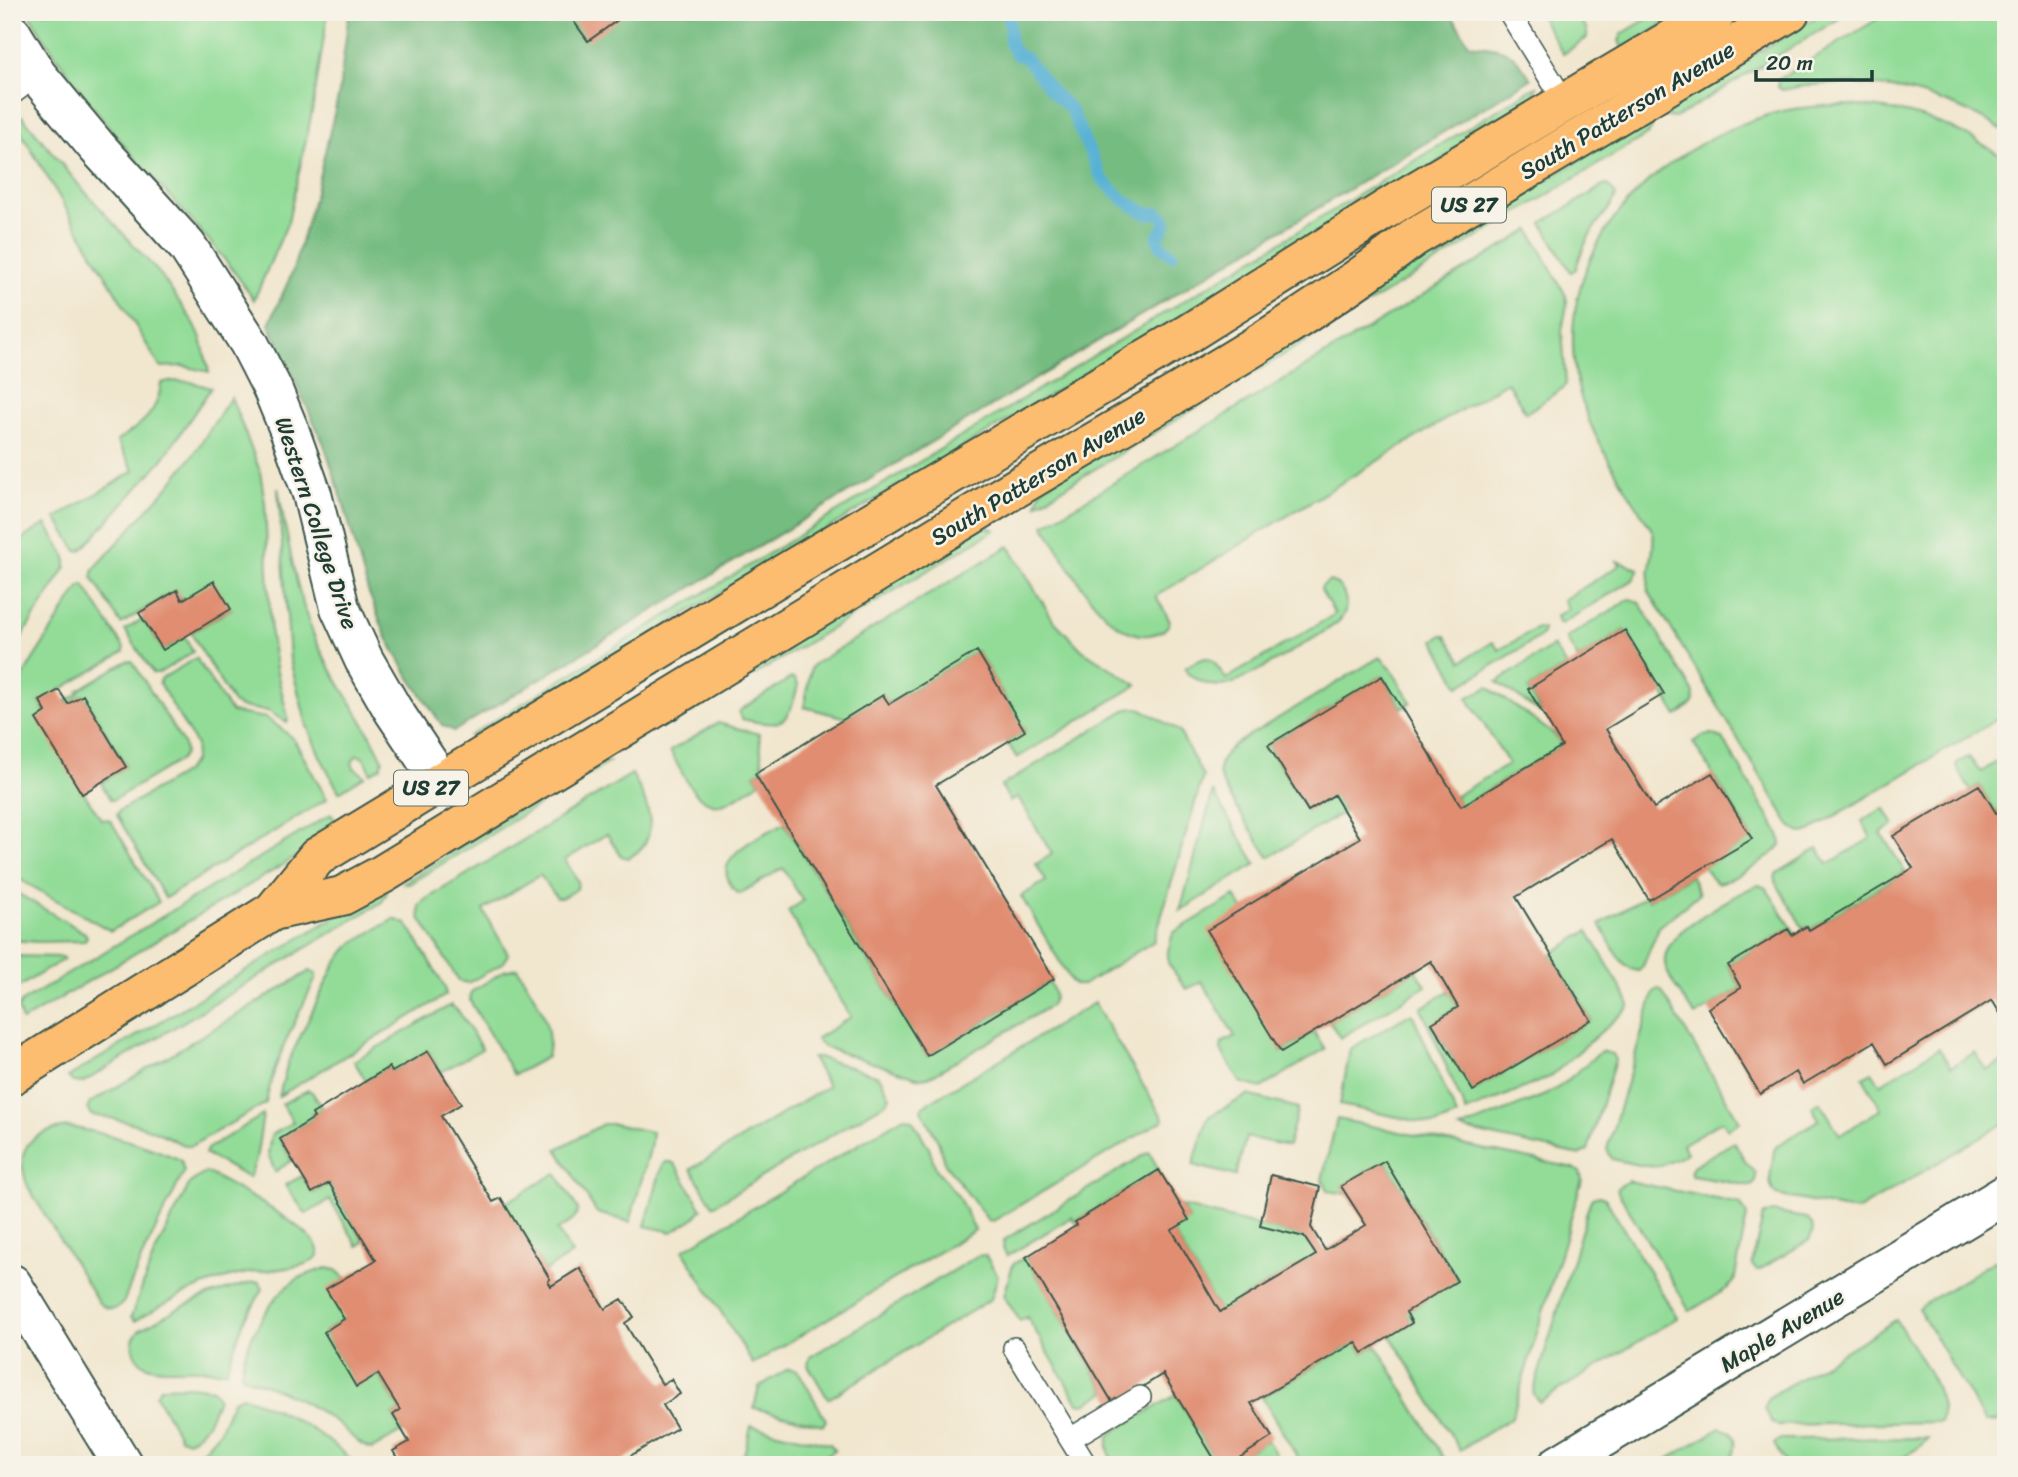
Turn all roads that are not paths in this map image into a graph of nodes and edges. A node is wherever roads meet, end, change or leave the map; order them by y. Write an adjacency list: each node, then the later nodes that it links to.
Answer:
1 (1509, 12): 6 (lane)
2 (1717, 12): 6 (highway, South Patterson Avenue / US 27)
3 (1790, 12): 7 (highway, South Patterson Avenue / US 27)
4 (12, 34): 5 (street, Western College Drive)
5 (24, 84): 8 (street, Western College Drive)
6 (1565, 102): 7 (lane); 8 (highway, South Patterson Avenue / US 27)
7 (1586, 136): 9 (highway, South Patterson Avenue / US 27)
8 (441, 782): 9 (highway, South Patterson Avenue / US 27)
9 (273, 911): 10 (highway, South Patterson Avenue / US 27)
10 (12, 1075)
11 (2006, 1194): 18 (street, Maple Avenue)
12 (12, 1284): 16 (street)
13 (1014, 1348): 15 (lane)
14 (1140, 1396): 15 (lane)
15 (1070, 1440): 17 (lane)
16 (123, 1465)
17 (1086, 1465)
18 (1558, 1465)

